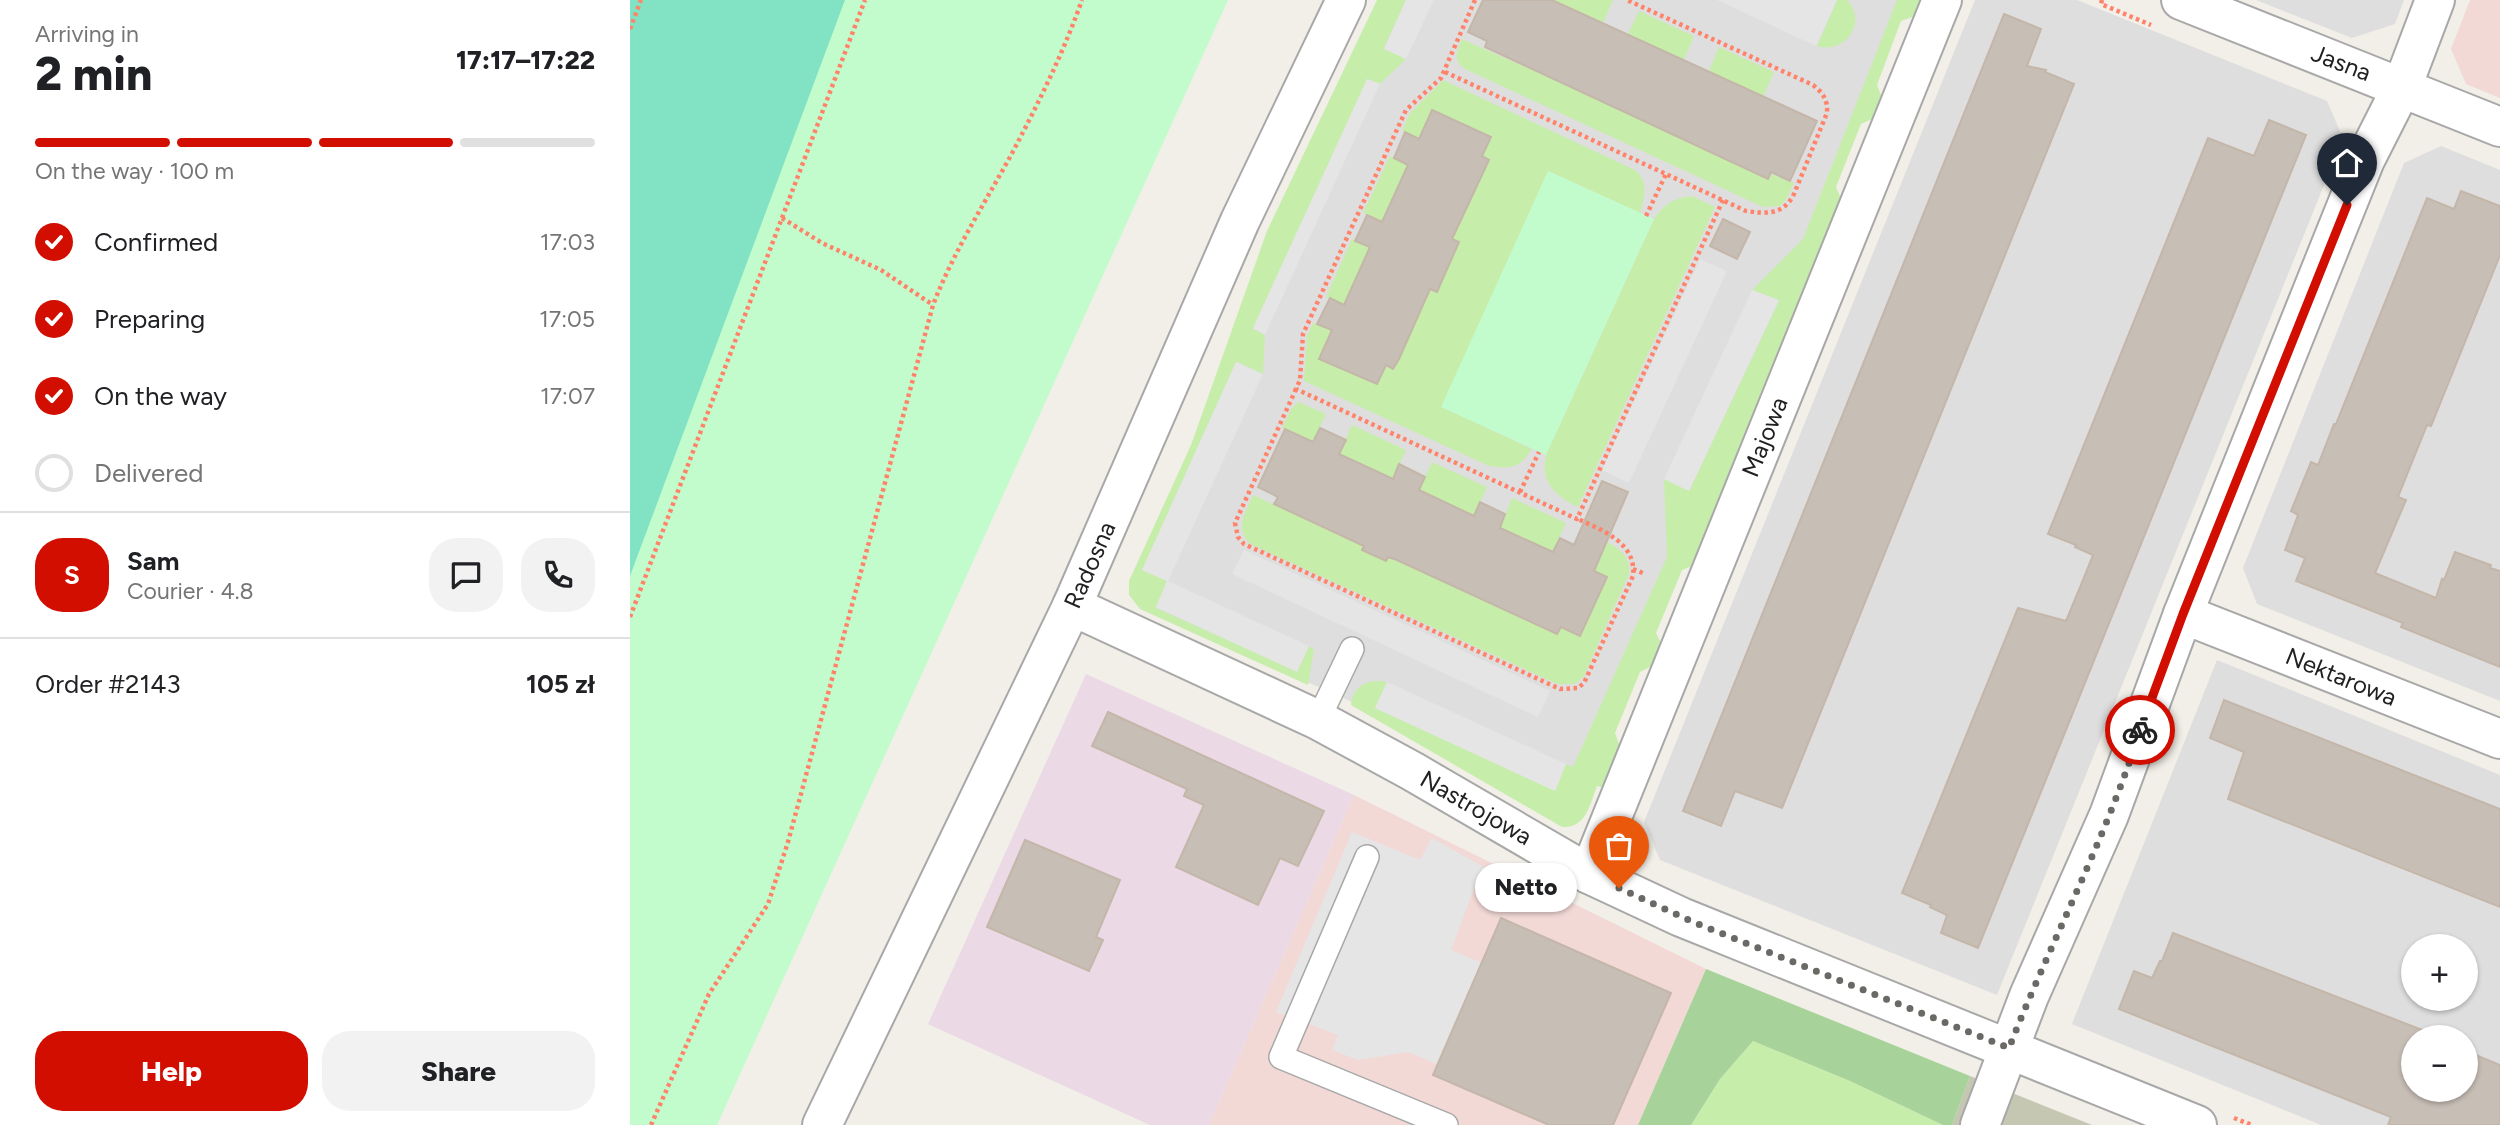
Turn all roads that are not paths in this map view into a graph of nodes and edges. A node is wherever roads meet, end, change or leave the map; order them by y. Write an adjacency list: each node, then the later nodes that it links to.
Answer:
1 (1346, 0): 7 (street, Radosna)
2 (1942, 0): 13 (street, Majowa)
3 (2181, 0): 5 (street, Jasna)
4 (2435, 0): 5 (street)
5 (2402, 87): 6 (street, Jasna); 8 (street)
6 (2500, 127)
7 (1072, 606): 10 (street, Nastrojowa); 15 (street, Radosna)
8 (2183, 614): 11 (street, Nektarowa); 14 (street)
9 (1352, 649): 10 (lane)
10 (1318, 720): 13 (street, Nastrojowa)
11 (2500, 739)
12 (1367, 857): 16 (lane)
13 (1589, 874): 14 (street, Nastrojowa)
14 (2009, 1048): 17 (street); 18 (street, Nastrojowa)
15 (822, 1125)
16 (1446, 1125)
17 (1980, 1125)
18 (2197, 1125)

